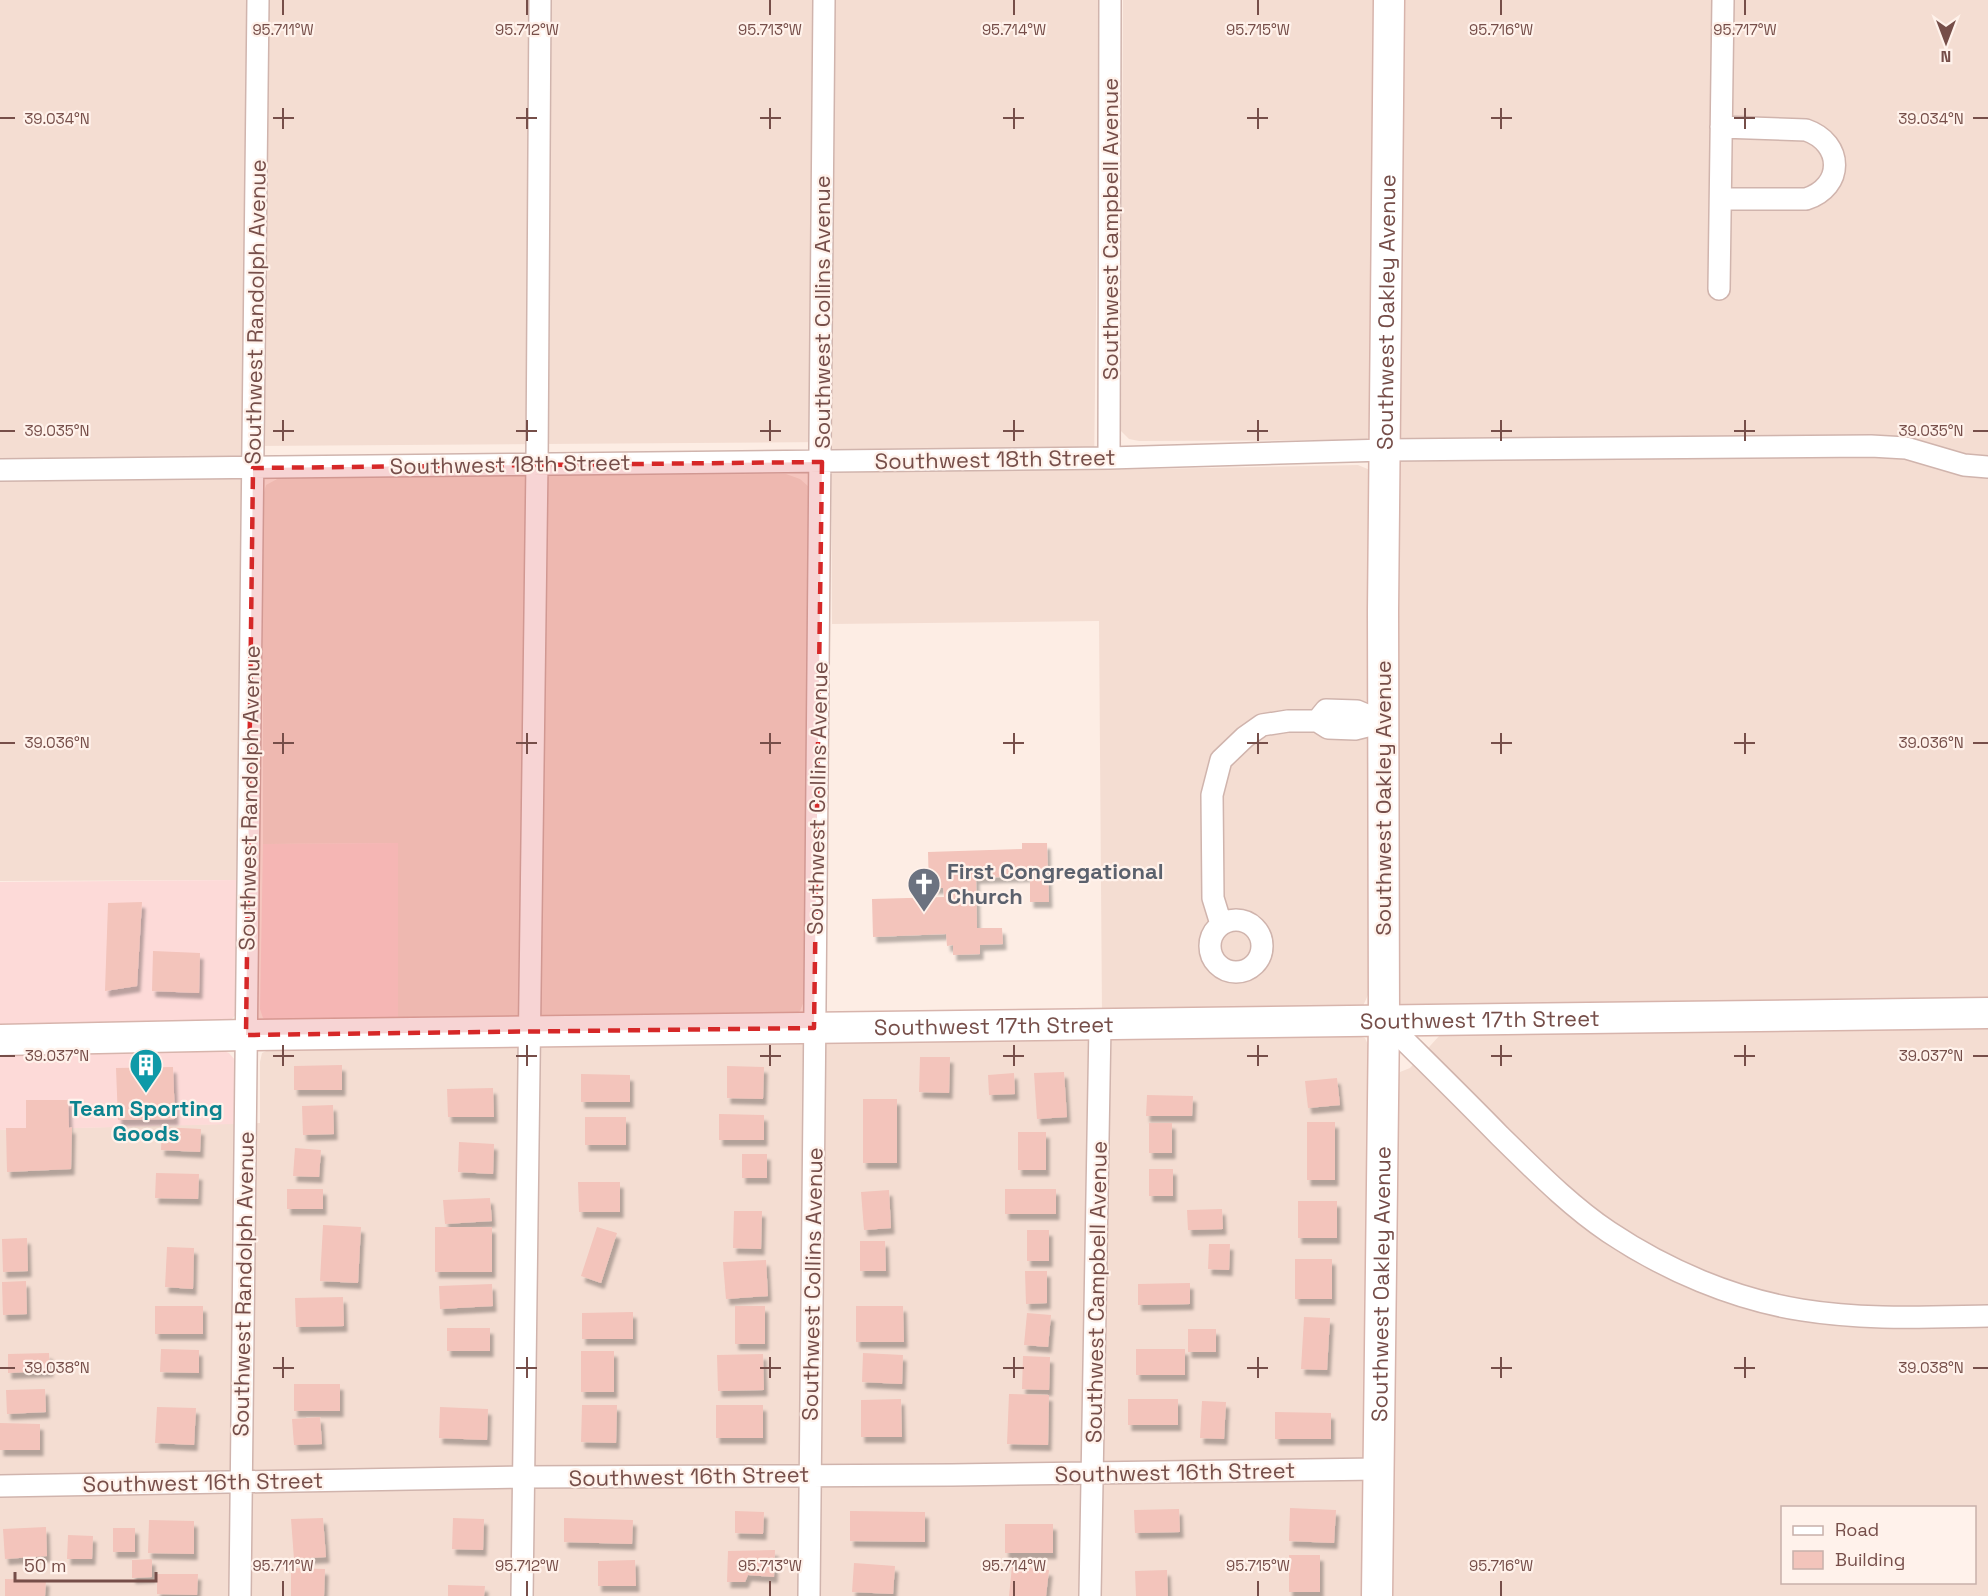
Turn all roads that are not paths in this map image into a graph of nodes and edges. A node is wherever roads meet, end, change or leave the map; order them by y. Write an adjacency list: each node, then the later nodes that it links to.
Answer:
1 (258, 0): 15 (street, Southwest Randolph Avenue)
2 (540, 0): 13 (street)
3 (824, 0): 12 (street, Southwest Collins Avenue)
4 (1110, 0): 11 (street, Southwest Campbell Avenue)
5 (1389, 0): 10 (main road, Southwest Oakley Avenue)
6 (1723, 0): 7 (street)
7 (1721, 127): 8 (street); 8 (street)
8 (1721, 199): 9 (street)
9 (1719, 289)
10 (1386, 450): 11 (street, Southwest 18th Street); 14 (street, Southwest 18th Street); 17 (main road, Southwest Oakley Avenue)
11 (1109, 458): 12 (street, Southwest 18th Street)
12 (822, 462): 13 (street, Southwest 18th Street); 22 (street, Southwest Collins Avenue)
13 (537, 463): 15 (street, Southwest 18th Street); 23 (street)
14 (1988, 467)
15 (253, 468): 16 (street, Southwest 18th Street); 24 (street, Southwest Randolph Avenue)
16 (0, 470)
17 (1383, 722): 18 (street); 20 (main road, Southwest Oakley Avenue)
18 (1221, 924)
19 (1988, 1013): 20 (main road, Southwest 17th Street)
20 (1384, 1020): 21 (main road, Southwest 17th Street); 26 (street); 27 (main road, Southwest Oakley Avenue)
21 (1100, 1024): 22 (main road, Southwest 17th Street); 28 (street, Southwest Campbell Avenue)
22 (814, 1028): 23 (main road, Southwest 17th Street); 29 (street, Southwest Collins Avenue)
23 (529, 1032): 24 (main road, Southwest 17th Street); 30 (street)
24 (246, 1035): 25 (main road, Southwest 17th Street); 31 (street, Southwest Randolph Avenue)
25 (0, 1041)
26 (1988, 1316)
27 (1378, 1469): 28 (street, Southwest 16th Street); 37 (main road, Southwest Oakley Avenue)
28 (1093, 1473): 29 (street, Southwest 16th Street); 36 (street, Southwest Campbell Avenue)
29 (810, 1474): 30 (street, Southwest 16th Street); 35 (street, Southwest Collins Avenue)
30 (523, 1477): 31 (street, Southwest 16th Street); 34 (street)
31 (241, 1481): 32 (street, Southwest 16th Street); 33 (street, Southwest Randolph Avenue)
32 (0, 1486)
33 (240, 1596)
34 (522, 1596)
35 (809, 1596)
36 (1090, 1596)
37 (1377, 1596)

